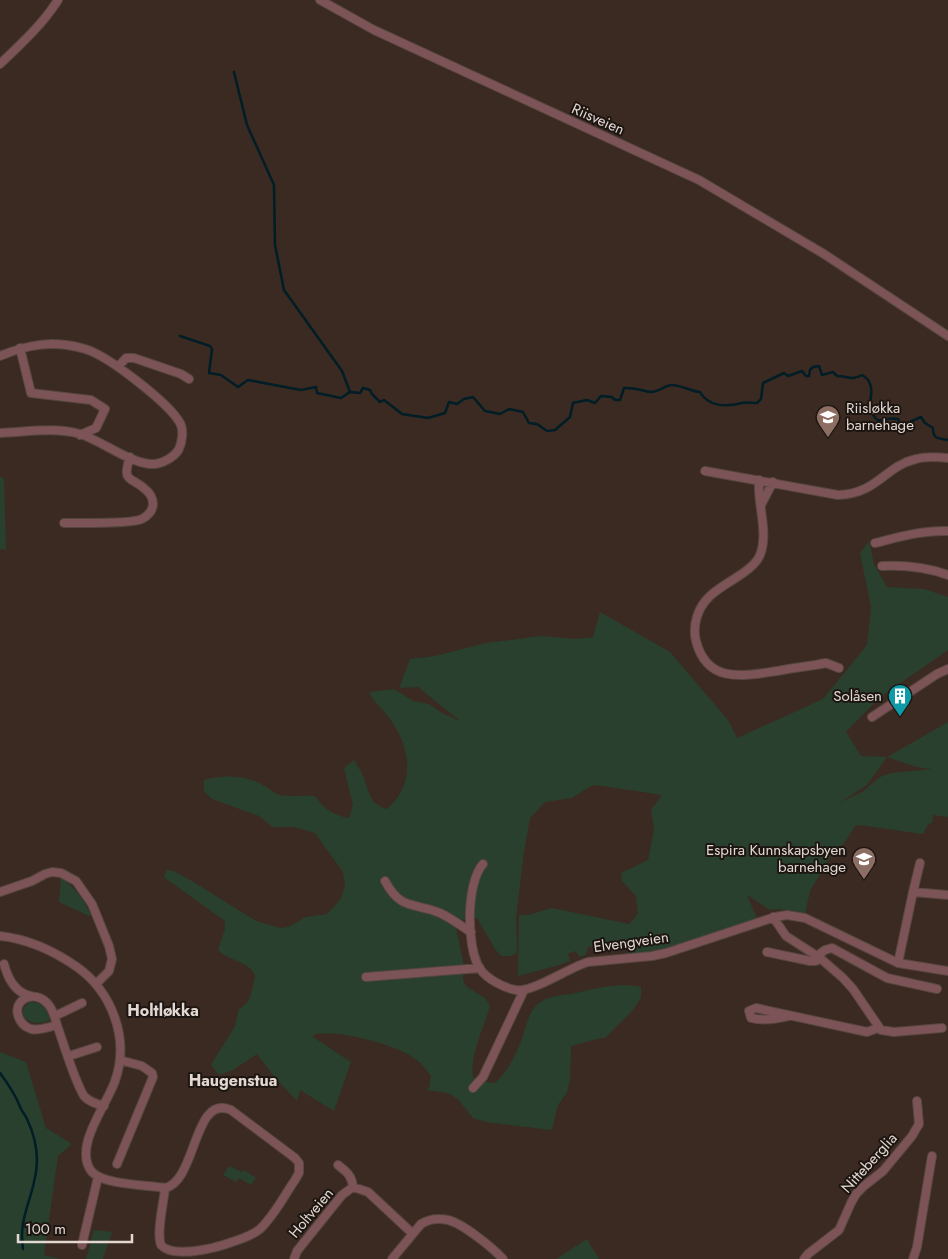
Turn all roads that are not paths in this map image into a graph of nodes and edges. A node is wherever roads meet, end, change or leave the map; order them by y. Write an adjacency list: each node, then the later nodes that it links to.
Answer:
1 (58, 0): 3 (street)
2 (320, 0): 4 (street, Riisveien)
3 (0, 64)
4 (948, 336)
5 (20, 348): 6 (street); 7 (street); 10 (street)
6 (0, 356)
7 (118, 367): 8 (street); 11 (street)
8 (189, 379)
9 (0, 433): 10 (street)
10 (80, 434): 11 (street)
11 (130, 457): 17 (street)
12 (948, 458): 15 (street)
13 (705, 471): 14 (street)
14 (759, 480): 15 (street); 16 (street)
15 (773, 482): 16 (street)
16 (761, 505): 22 (street)
17 (64, 523)
18 (948, 531): 19 (street)
19 (875, 544)
20 (882, 566): 21 (street)
21 (948, 575)
22 (839, 668)
23 (948, 670): 24 (street)
24 (872, 717)
25 (920, 863): 29 (street)
26 (483, 864): 32 (street)
27 (385, 881): 32 (street)
28 (0, 892): 41 (street)
29 (913, 892): 30 (street); 36 (street)
30 (948, 895)
31 (773, 917): 35 (street); 36 (street, Elvengveien); 43 (street, Elvengveien)
32 (471, 932): 38 (street)
33 (0, 936): 41 (street)
34 (767, 952): 35 (street)
35 (818, 957): 42 (street); 49 (street)
36 (898, 963): 39 (street, Elvengveien)
37 (4, 964): 44 (street)
38 (480, 968): 40 (street); 43 (street)
39 (948, 971)
40 (366, 977)
41 (96, 984): 53 (street)
42 (937, 989)
43 (524, 990): 54 (street)
44 (31, 996): 46 (street); 48 (street)
45 (82, 1003): 46 (street)
46 (55, 1016): 48 (street)
47 (790, 1016): 49 (street)
48 (57, 1025): 52 (street)
49 (878, 1028): 50 (street)
50 (942, 1028)
51 (97, 1047): 52 (street)
52 (69, 1056): 56 (street)
53 (120, 1060): 56 (street); 58 (street)
54 (474, 1088)
55 (917, 1101): 68 (street, Nitteberglia)
56 (104, 1106): 60 (street)
57 (932, 1156): 69 (street)
58 (117, 1164)
59 (338, 1165): 61 (street, Holtveien)
60 (98, 1177): 62 (street); 64 (street)
61 (353, 1187): 63 (street, Holtveien); 65 (street, Holtveien)
62 (166, 1188): 62 (street)
63 (412, 1234): 66 (street); 67 (street)
64 (82, 1245)
65 (294, 1259)
66 (392, 1259)
67 (503, 1259)
68 (804, 1259)
69 (913, 1259)

